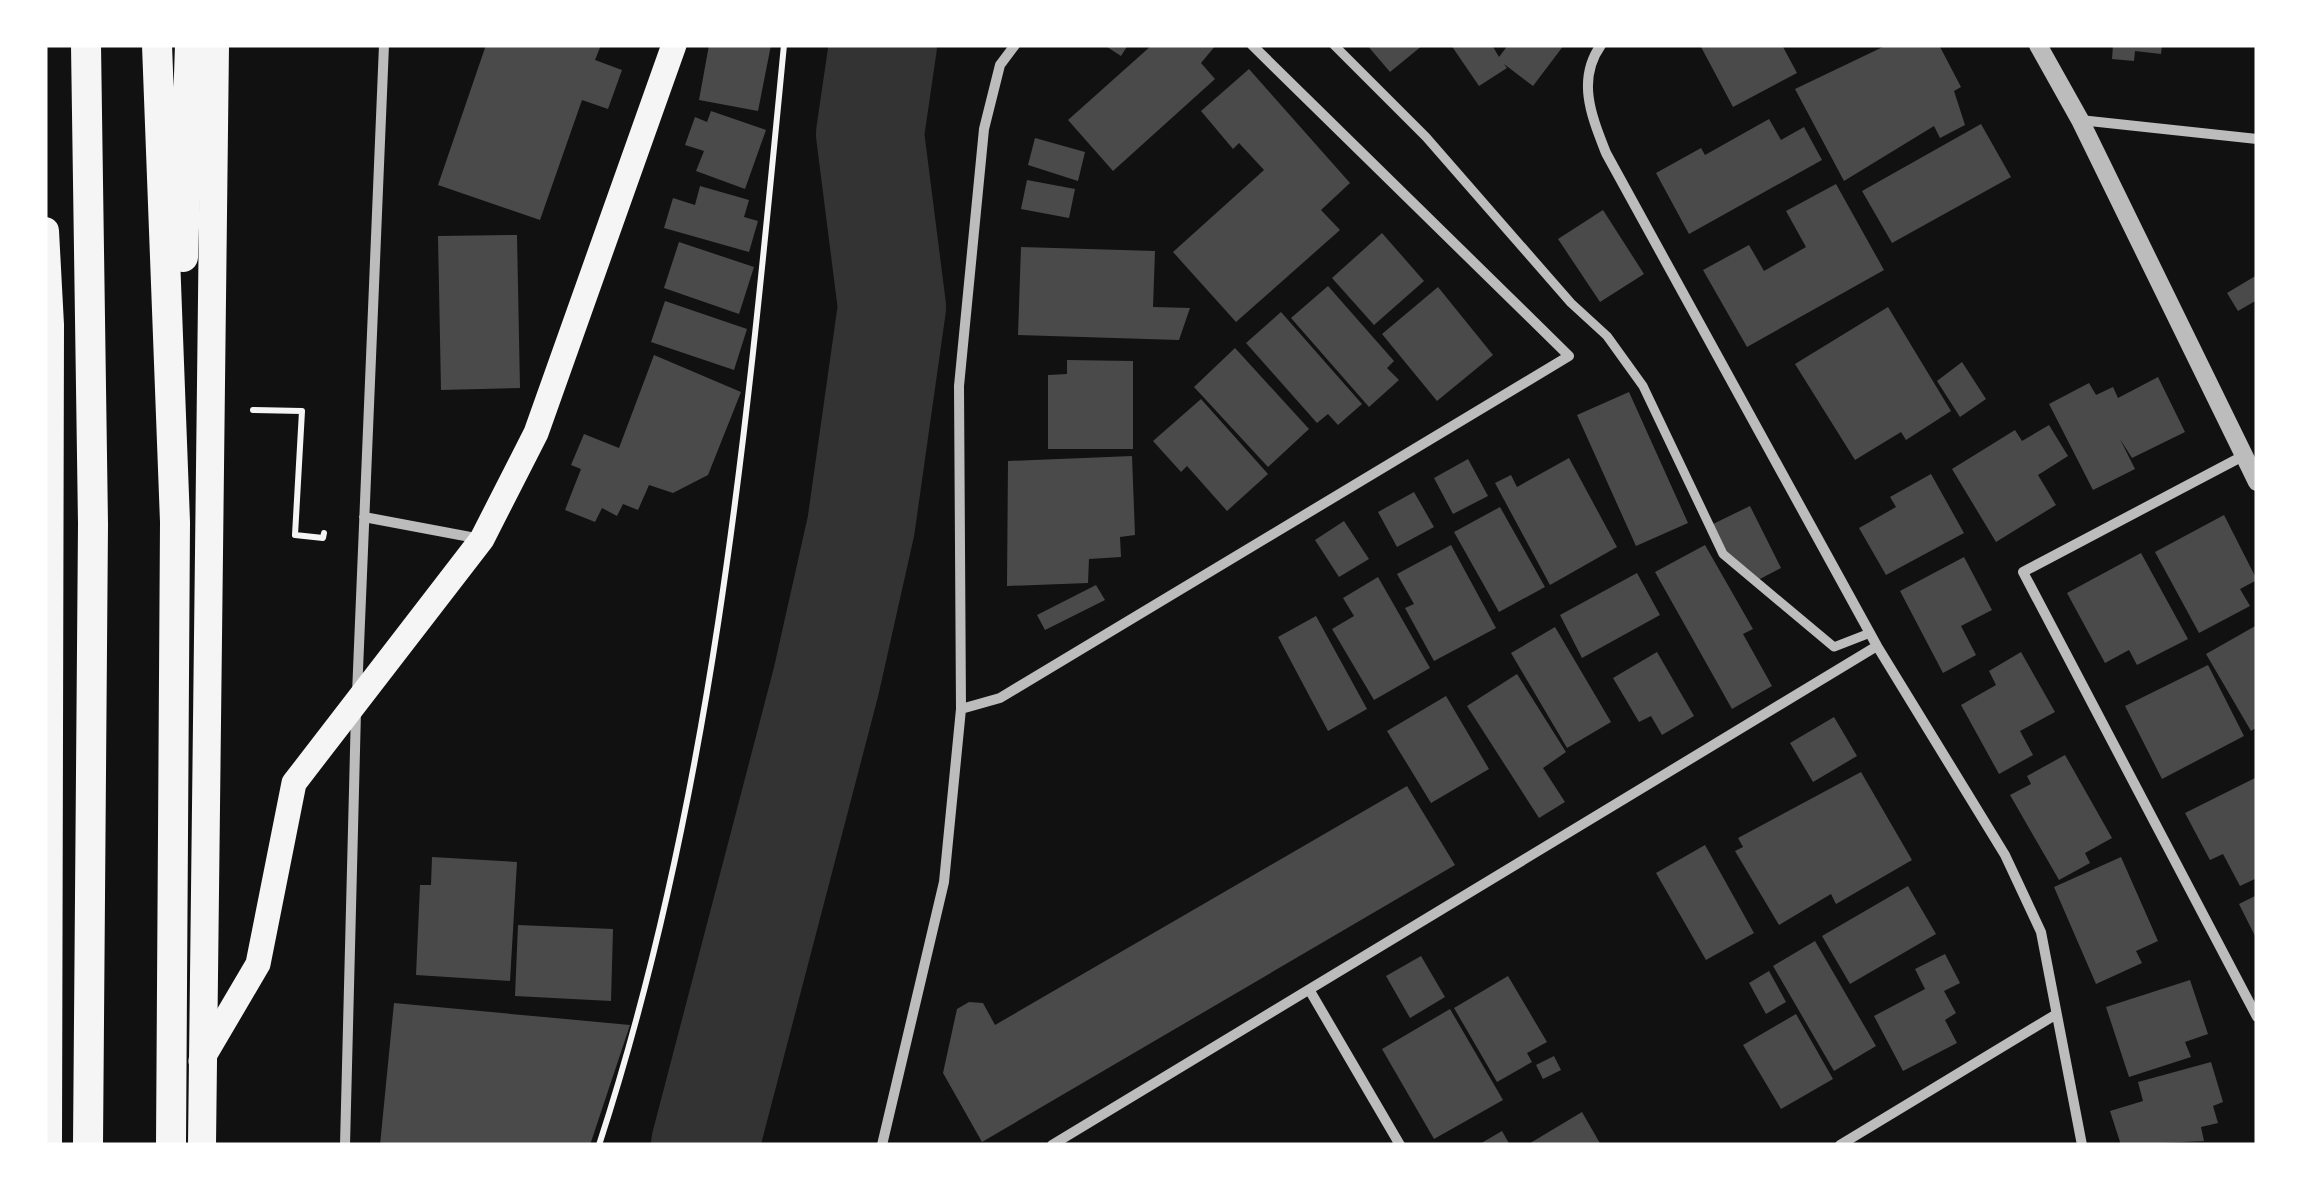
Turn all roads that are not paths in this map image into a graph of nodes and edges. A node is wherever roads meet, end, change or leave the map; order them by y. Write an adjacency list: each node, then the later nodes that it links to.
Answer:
1 (66, 45): 20 (highway)
2 (86, 45): 20 (highway)
3 (157, 45): 19 (highway)
4 (190, 45): 19 (highway)
5 (214, 45): 29 (highway)
6 (384, 45): 18 (street)
7 (674, 45): 21 (main road)
8 (1015, 45): 25 (street)
9 (1252, 45): 25 (street)
10 (1334, 45): 22 (street)
11 (1601, 45): 22 (street)
12 (2038, 45): 13 (street)
13 (2080, 120): 14 (street); 16 (street)
14 (2257, 139)
15 (45, 231): 30 (highway)
16 (2243, 456): 17 (street); 28 (street)
17 (2257, 482)
18 (364, 517): 21 (street); 24 (street)
19 (175, 522): 32 (highway)
20 (94, 524): 31 (highway)
21 (482, 539): 24 (main road)
22 (1870, 633): 23 (street)
23 (1877, 646): 26 (street); 27 (street)
24 (356, 706): 29 (main road); 34 (street)
25 (961, 708): 35 (street)
26 (1310, 990): 36 (street); 37 (street)
27 (2055, 1015): 38 (street); 39 (street)
28 (2257, 1017)
29 (202, 1061): 33 (highway)
30 (48, 1145)
31 (88, 1145)
32 (171, 1145)
33 (202, 1145)
34 (345, 1145)
35 (882, 1145)
36 (1052, 1145)
37 (1400, 1145)
38 (1840, 1145)
39 (2082, 1145)

